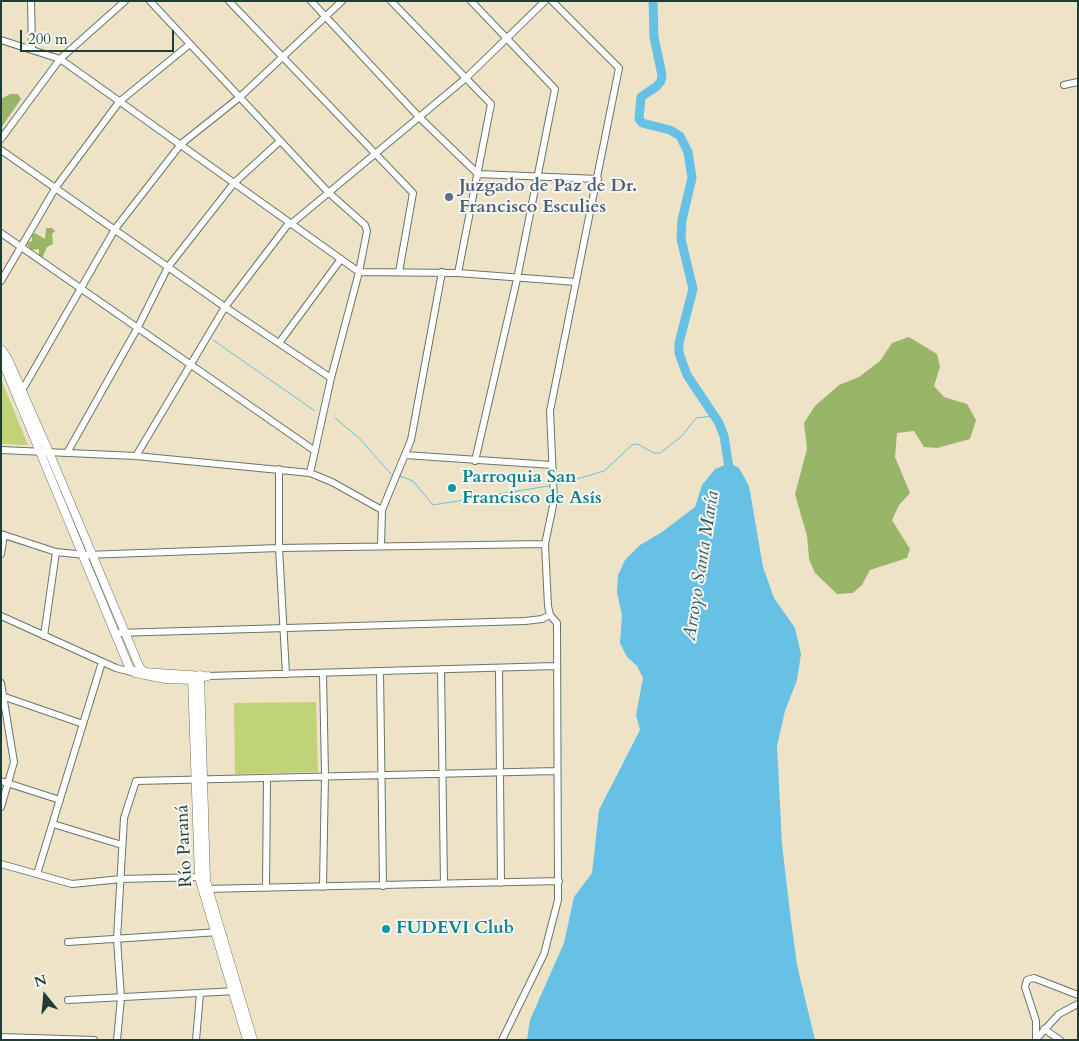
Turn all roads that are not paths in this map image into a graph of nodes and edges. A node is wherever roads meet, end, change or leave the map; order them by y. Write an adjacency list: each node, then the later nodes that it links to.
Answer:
1 (31, 1): 15 (street)
2 (125, 1): 17 (street)
3 (150, 1): 14 (street)
4 (229, 1): 16 (street)
5 (311, 1): 11 (street)
6 (342, 1): 11 (street)
7 (391, 1): 18 (street)
8 (471, 1): 13 (street)
9 (545, 1): 13 (street)
10 (552, 1): 31 (street)
11 (325, 17): 16 (street); 23 (street)
12 (1, 40): 15 (street)
13 (507, 40): 18 (street); 30 (street)
14 (190, 44): 21 (street); 22 (street)
15 (32, 50): 17 (street)
16 (283, 58): 21 (street); 28 (street)
17 (60, 59): 22 (street); 24 (street)
18 (466, 78): 23 (street); 29 (street)
19 (1078, 82): 20 (street)
20 (1064, 85)
21 (240, 97): 25 (street); 26 (street)
22 (119, 102): 26 (street); 33 (street)
23 (419, 116): 28 (street); 29 (street)
24 (1, 139)
25 (280, 141): 32 (street); 34 (street)
26 (181, 144): 32 (street); 36 (street)
27 (1, 150): 33 (street)
28 (376, 154): 34 (street); 42 (street)
29 (478, 174): 30 (street); 44 (street)
30 (538, 175): 31 (street); 45 (street)
31 (598, 179): 47 (street)
32 (234, 183): 35 (street); 40 (street)
33 (56, 187): 36 (street); 38 (street)
34 (328, 192): 35 (street); 41 (street)
35 (290, 223): 39 (street); 49 (street)
36 (115, 230): 40 (street); 48 (street)
37 (1, 234): 38 (street)
38 (20, 245): 46 (street); 48 (street)
39 (341, 259): 41 (street); 51 (street)
40 (168, 267): 49 (street); 50 (street)
41 (359, 272): 42 (street); 55 (street)
42 (399, 272): 43 (street)
43 (442, 272): 44 (street); 61 (street)
44 (458, 273): 45 (street)
45 (517, 279): 47 (street); 63 (street)
46 (1, 281)
47 (576, 282): 64 (street)
48 (82, 289): 50 (street); 56 (street)
49 (225, 307): 51 (street); 54 (street)
50 (138, 327): 54 (street); 60 (street)
51 (279, 343): 55 (street)
52 (1, 350): 53 (street)
53 (4, 360): 56 (street)
54 (192, 364): 58 (street); 62 (street)
55 (331, 378): 58 (street)
56 (20, 394): 59 (street)
57 (1, 450): 59 (street)
58 (315, 451): 66 (street)
59 (45, 452): 60 (street); 74 (street)
60 (67, 453): 62 (street)
61 (405, 455): 63 (street); 67 (street)
62 (136, 456): 65 (street)
63 (475, 461): 64 (street)
64 (552, 465): 69 (street)
65 (278, 469): 66 (street); 71 (street)
66 (310, 473): 67 (street)
67 (382, 510): 70 (street)
68 (3, 535): 72 (street); 73 (street)
69 (545, 544): 70 (street); 75 (street)
70 (381, 546): 71 (street)
71 (279, 548): 74 (street); 77 (street)
72 (56, 552): 74 (street); 79 (street)
73 (1, 554)
74 (88, 555): 78 (street)
75 (550, 615): 77 (street); 81 (street)
76 (1, 616): 79 (street)
77 (285, 627): 78 (street); 87 (street)
78 (120, 633): 84 (street); 88 (street)
79 (44, 636): 80 (street)
80 (102, 662): 84 (street); 91 (street)
81 (556, 666): 82 (street); 92 (street)
82 (499, 668): 83 (street); 93 (street)
83 (441, 670): 85 (street); 94 (street)
84 (135, 672): 88 (street)
85 (380, 672): 86 (street); 95 (street)
86 (323, 673): 87 (street); 96 (street)
87 (286, 674): 88 (street)
88 (199, 677): 97 (street, Río Paraná)
89 (1, 683): 90 (street)
90 (2, 696): 91 (street); 100 (street)
91 (83, 724): 101 (street)
92 (557, 771): 93 (street); 109 (street)
93 (500, 772): 94 (street); 110 (street)
94 (442, 773): 95 (street); 111 (street)
95 (382, 774): 96 (street); 112 (street)
96 (325, 775): 98 (street); 113 (street)
97 (201, 779): 98 (street); 104 (street); 107 (street, Río Paraná)
98 (267, 779): 114 (street)
99 (1, 781): 100 (street)
100 (10, 783): 101 (street); 102 (street)
101 (60, 800): 103 (street)
102 (1, 807)
103 (52, 824): 104 (street); 106 (street)
104 (122, 845): 108 (street)
105 (1, 864): 106 (street)
106 (37, 874): 108 (street)
107 (202, 877): 108 (street); 115 (street, Río Paraná)
108 (120, 879): 117 (street)
109 (559, 881): 110 (street); 133 (street)
110 (501, 883): 111 (street)
111 (444, 884): 112 (street)
112 (383, 886): 113 (street)
113 (323, 887): 114 (street)
114 (266, 888): 115 (street)
115 (204, 890): 116 (street, Río Paraná)
116 (217, 933): 117 (street); 119 (street, Río Paraná)
117 (118, 939): 118 (street); 122 (street)
118 (68, 942)
119 (235, 991): 120 (street); 131 (street, Río Paraná); 132 (street, Río Paraná)
120 (200, 994): 122 (street); 130 (street)
121 (1078, 994): 134 (street)
122 (121, 998): 123 (street); 129 (street)
123 (68, 1000)
124 (1078, 1004): 125 (street)
125 (1044, 1029): 134 (street); 135 (street)
126 (1, 1037): 127 (street)
127 (42, 1039): 128 (street)
128 (94, 1040)
129 (117, 1040)
130 (196, 1040)
131 (247, 1040)
132 (253, 1040)
133 (502, 1040)
134 (1036, 1040)
135 (1060, 1040)

